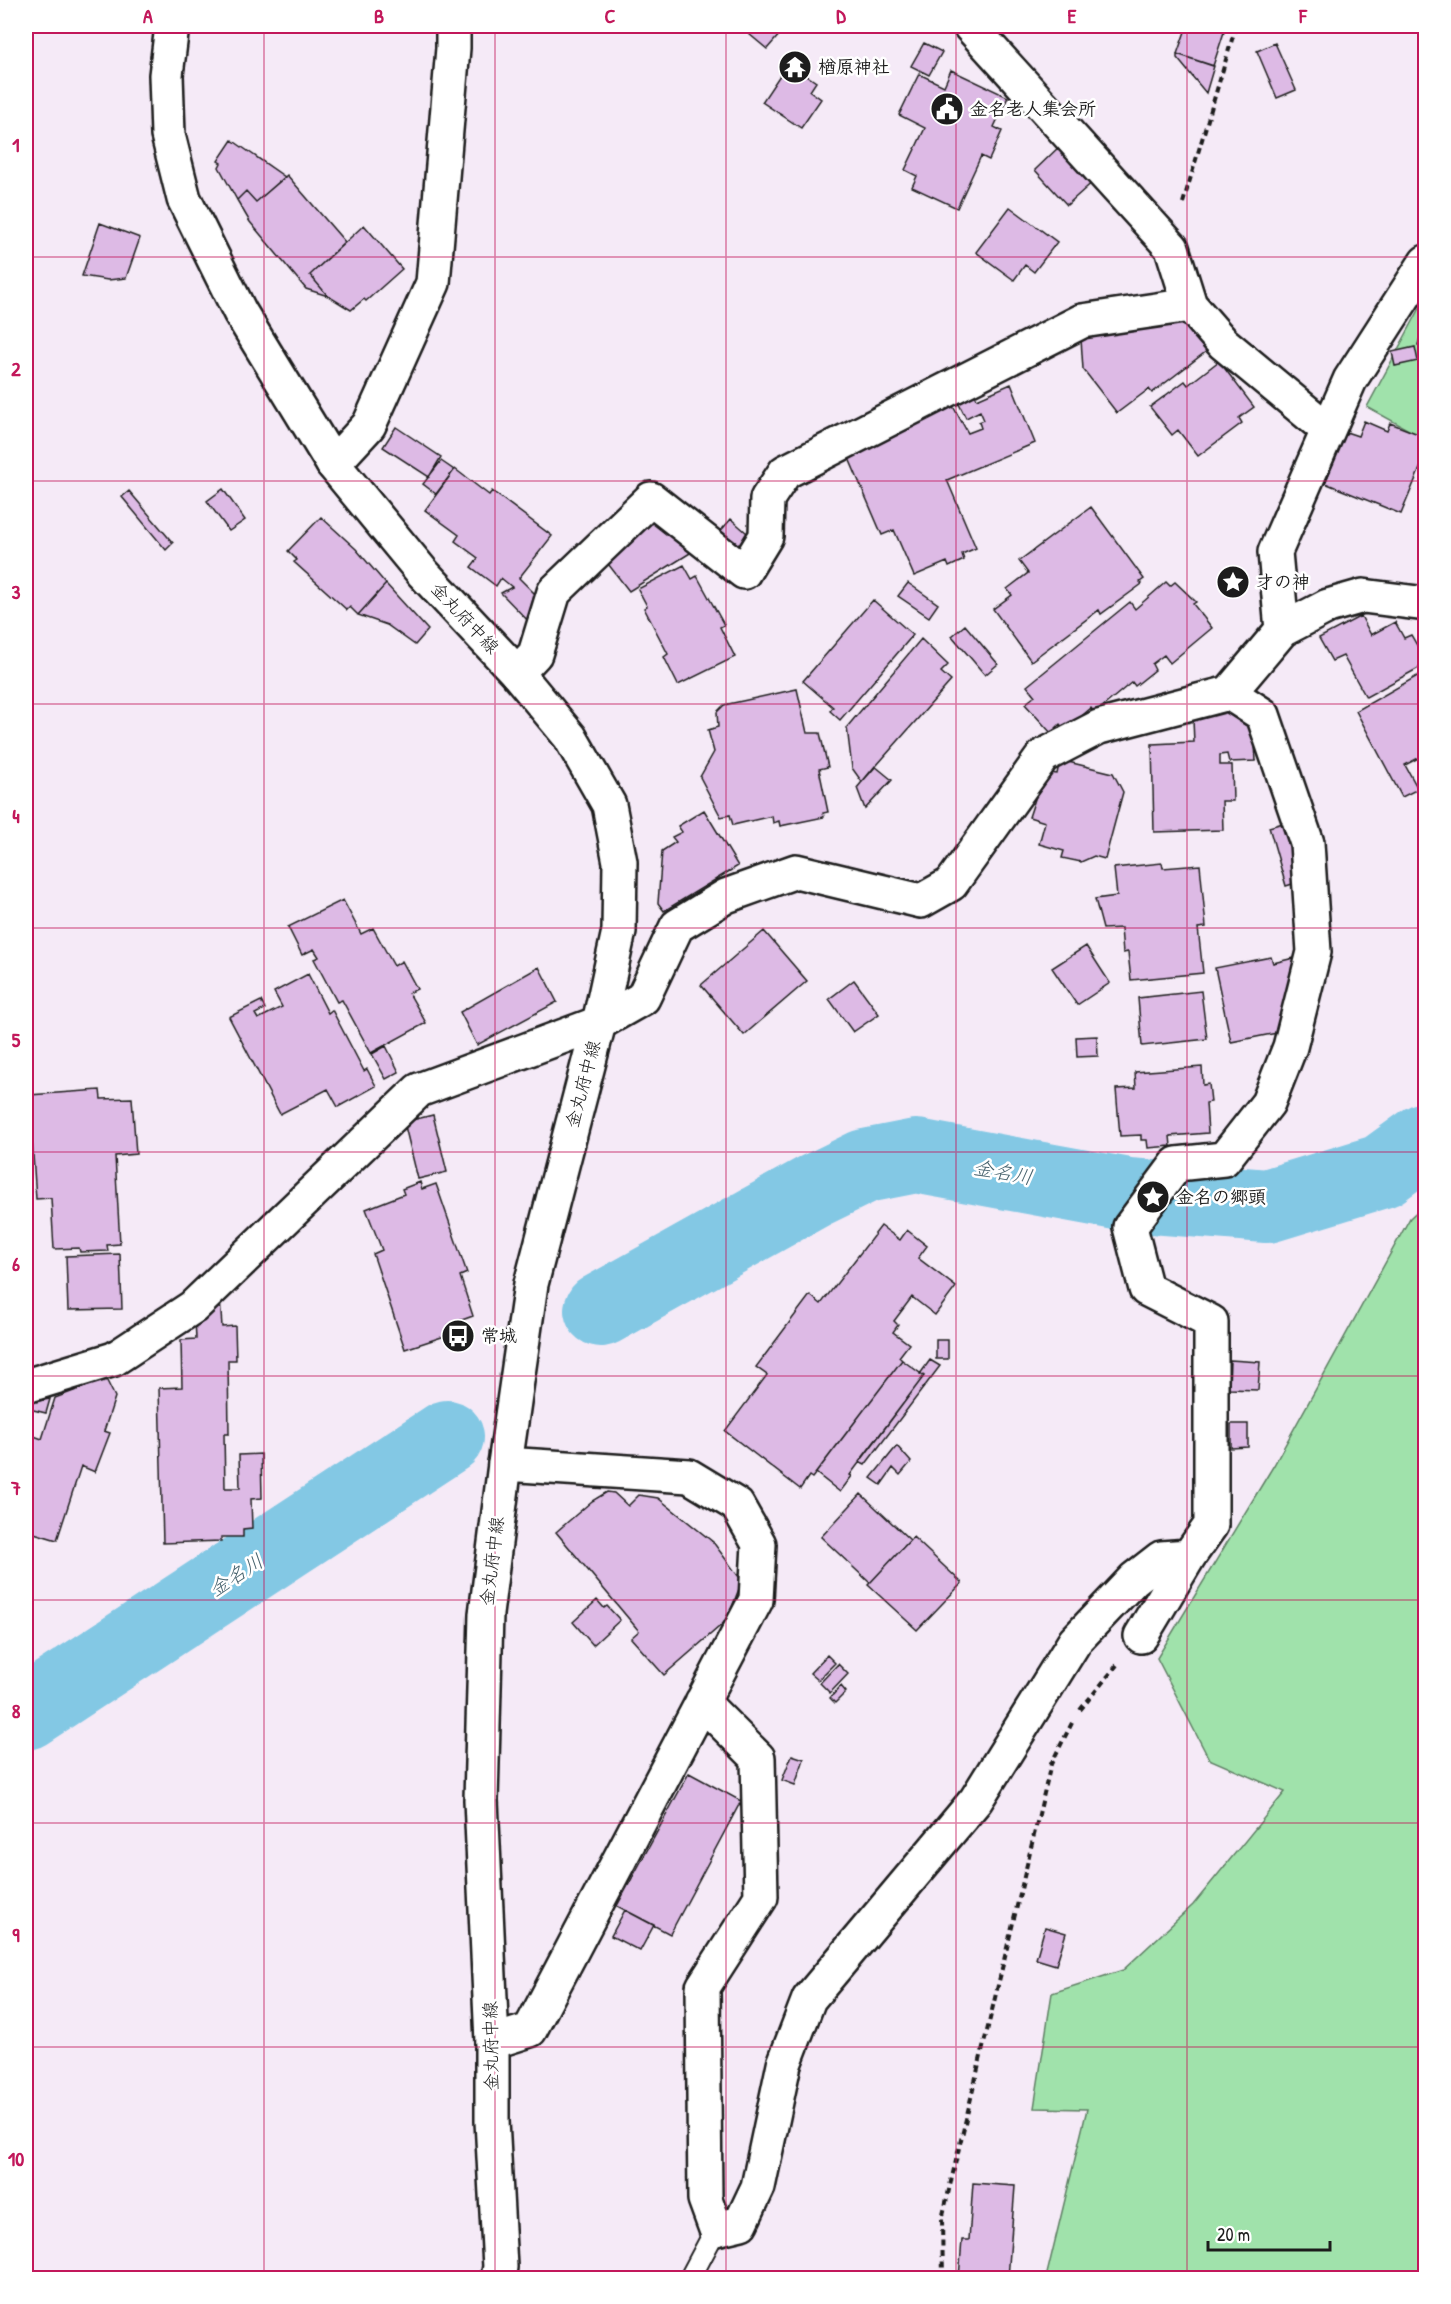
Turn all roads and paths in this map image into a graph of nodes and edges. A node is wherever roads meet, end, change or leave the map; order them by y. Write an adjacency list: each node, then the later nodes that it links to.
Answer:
1 (172, 26): 9 (street, 金丸府中線)
2 (453, 26): 9 (street)
3 (970, 26): 5 (street)
4 (1236, 26): 5 (path)
5 (1172, 248): 7 (street)
6 (1425, 262): 8 (street)
7 (1190, 305): 8 (street); 12 (street)
8 (1328, 430): 11 (street)
9 (333, 464): 12 (street, 金丸府中線)
10 (1425, 604): 11 (street)
11 (1282, 630): 13 (street)
12 (517, 673): 14 (street, 金丸府中線)
13 (1229, 693): 14 (street); 17 (street)
14 (599, 1023): 15 (street); 16 (street, 金丸府中線)
15 (26, 1386)
16 (504, 1464): 19 (street); 20 (street, 金丸府中線)
17 (1190, 1556): 18 (street); 21 (street)
18 (1141, 1636): 24 (path)
19 (702, 1702): 20 (street); 21 (street)
20 (492, 2042): 22 (street, 金丸府中線)
21 (716, 2229): 23 (lane)
22 (498, 2278)
23 (690, 2278)
24 (943, 2278)

